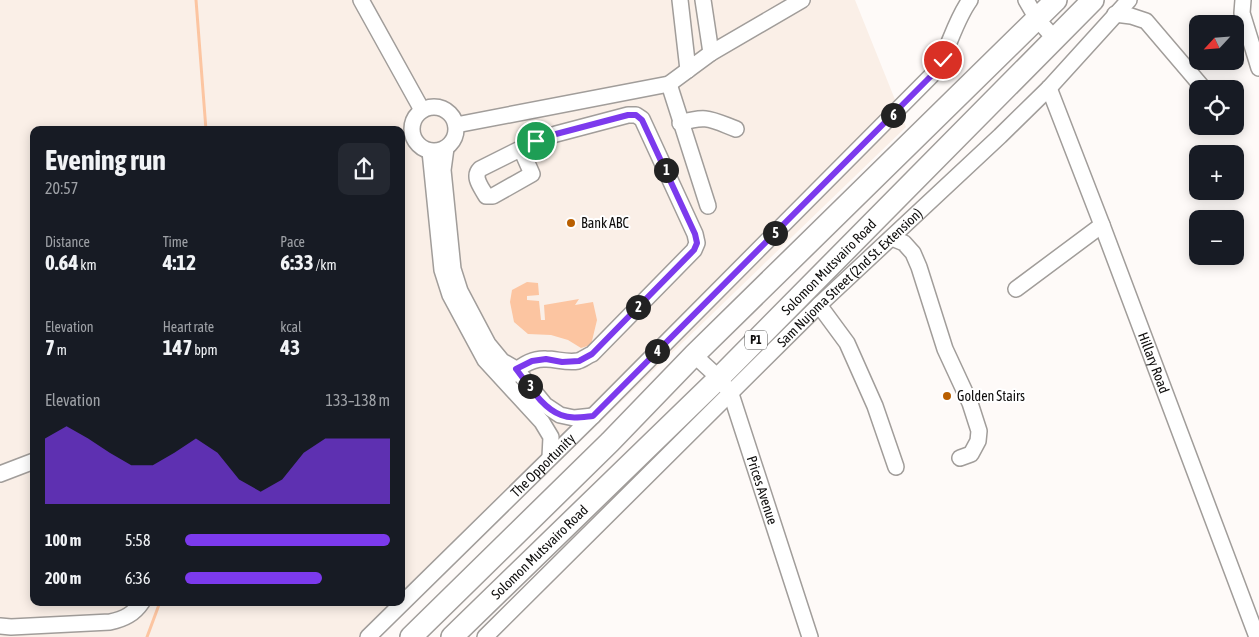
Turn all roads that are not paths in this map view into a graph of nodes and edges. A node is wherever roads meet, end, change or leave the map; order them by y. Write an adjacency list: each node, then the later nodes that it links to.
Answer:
1 (361, 0): 20 (street)
2 (680, 0): 16 (street)
3 (703, 0): 14 (street)
4 (802, 0): 14 (street)
5 (970, 0): 36 (street, The Opportunity)
6 (1026, 0): 12 (street)
7 (1056, 0): 12 (highway, P1)
8 (1093, 0): 13 (highway, Solomon Mutsvairo Road / P1)
9 (1129, 0): 11 (street, Sam Nujoma Street (2nd St. Extension))
10 (1243, 0): 15 (street)
11 (1116, 14): 17 (street); 19 (street, Sam Nujoma Street (2nd St. Extension))
12 (1037, 19): 13 (street); 32 (highway, P1)
13 (1055, 39): 35 (highway, Solomon Mutsvairo Road / P1)
14 (711, 53): 16 (street)
15 (1259, 68)
16 (688, 70): 18 (street)
17 (1196, 80)
18 (668, 84): 21 (street); 22 (street)
19 (1048, 88): 28 (street, Hillary Road); 29 (street, Sam Nujoma Street (2nd St. Extension))
20 (422, 110): 22 (street); 26 (street)
21 (680, 123): 23 (street); 27 (street)
22 (456, 125): 24 (street)
23 (736, 128)
24 (446, 148): 26 (street); 33 (street)
25 (521, 149): 33 (street)
26 (430, 151): 34 (street)
27 (708, 206)
28 (1102, 225): 30 (street); 51 (street, Hillary Road)
29 (892, 238): 31 (street, Sam Nujoma Street (2nd St. Extension)); 38 (street)
30 (1016, 289)
31 (820, 305): 35 (street, Sam Nujoma Street (2nd St. Extension)); 40 (street)
32 (694, 355): 35 (street, Prices Avenue); 47 (highway, P1)
33 (516, 369): 34 (street); 36 (street)
34 (506, 381): 37 (street)
35 (725, 386): 48 (highway, Solomon Mutsvairo Road / P1); 49 (street, Sam Nujoma Street (2nd St. Extension)); 50 (street, Prices Avenue)
36 (593, 416): 37 (street, The Opportunity)
37 (550, 458): 42 (street, The Opportunity)
38 (960, 458)
39 (30, 462): 41 (street)
40 (896, 467)
41 (0, 474)
42 (405, 601)
43 (138, 606): 45 (street)
44 (400, 606): 46 (street, The Opportunity)
45 (0, 626)
46 (368, 637)
47 (411, 637)
48 (452, 637)
49 (485, 637)
50 (810, 637)
51 (1257, 637)

